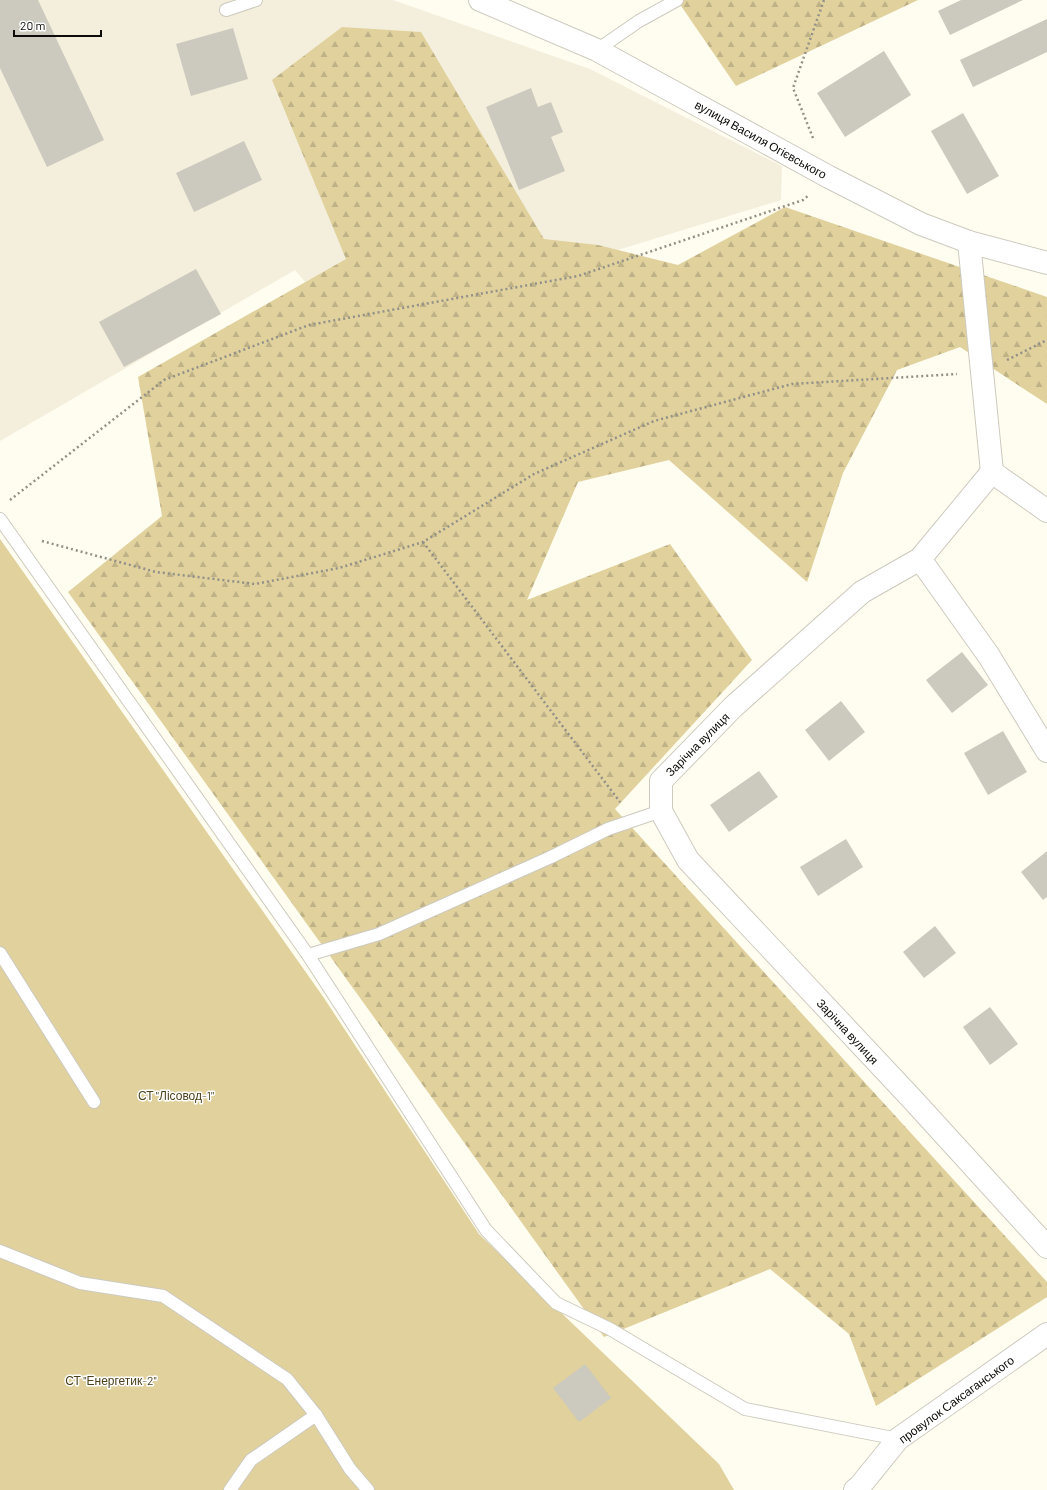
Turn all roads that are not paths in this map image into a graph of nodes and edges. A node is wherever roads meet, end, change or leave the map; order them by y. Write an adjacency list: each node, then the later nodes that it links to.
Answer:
1 (256, 0): 4 (lane)
2 (480, 0): 5 (street, вулиця Василя Огієвського)
3 (677, 0): 5 (lane)
4 (226, 10)
5 (597, 50): 6 (street, вулиця Василя Огієвського)
6 (969, 242): 7 (street, вулиця Василя Огієвського); 8 (street)
7 (1047, 263)
8 (992, 472): 9 (street); 11 (street)
9 (1047, 511)
10 (0, 519): 15 (lane)
11 (920, 559): 12 (street); 13 (street, Зарічна вулиця)
12 (1047, 751)
13 (661, 811): 15 (lane); 17 (street, Зарічна вулиця)
14 (0, 954): 16 (lane)
15 (308, 955): 21 (lane)
16 (94, 1102)
17 (1047, 1247)
18 (0, 1251): 20 (lane)
19 (1047, 1334): 21 (street, провулок Саксаганського)
20 (316, 1415): 23 (lane); 24 (lane)
21 (898, 1439): 22 (street, провулок Саксаганського)
22 (860, 1489)
23 (230, 1490)
24 (368, 1490)

